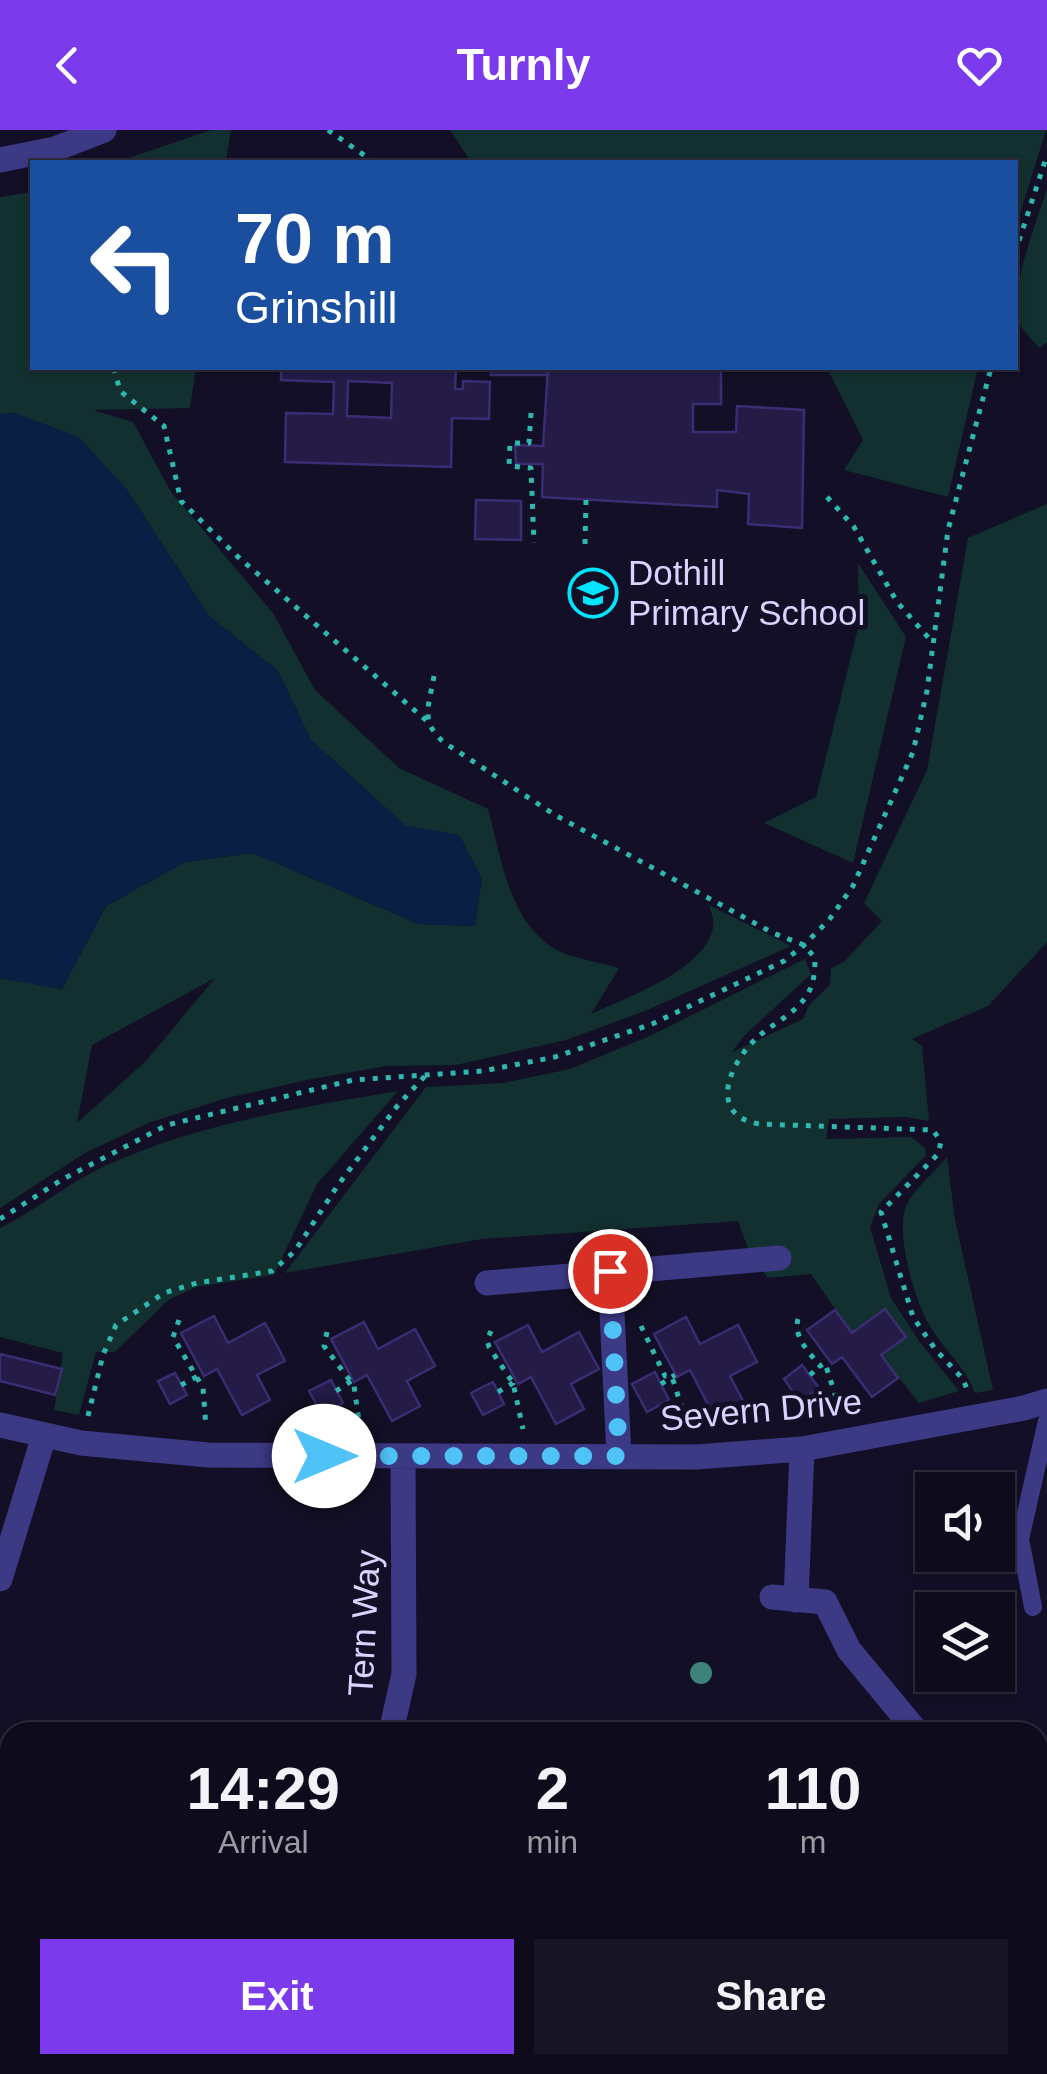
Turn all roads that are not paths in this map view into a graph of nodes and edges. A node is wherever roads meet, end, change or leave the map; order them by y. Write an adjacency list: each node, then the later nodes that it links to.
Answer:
1 (104, 130): 2 (street)
2 (0, 160)
3 (779, 1258): 4 (street)
4 (611, 1280): 5 (street); 12 (street)
5 (487, 1283)
6 (1047, 1401): 10 (street, Severn Drive)
7 (1047, 1421): 14 (lane)
8 (0, 1426): 9 (street, Severn Drive)
9 (44, 1436): 11 (street, Severn Drive); 13 (street)
10 (802, 1448): 12 (street, Severn Drive); 16 (street)
11 (404, 1456): 12 (street, Severn Drive); 15 (street, Tern Way)
12 (619, 1456)
13 (0, 1578)
14 (1033, 1607)
15 (393, 1722)
16 (910, 1722)

